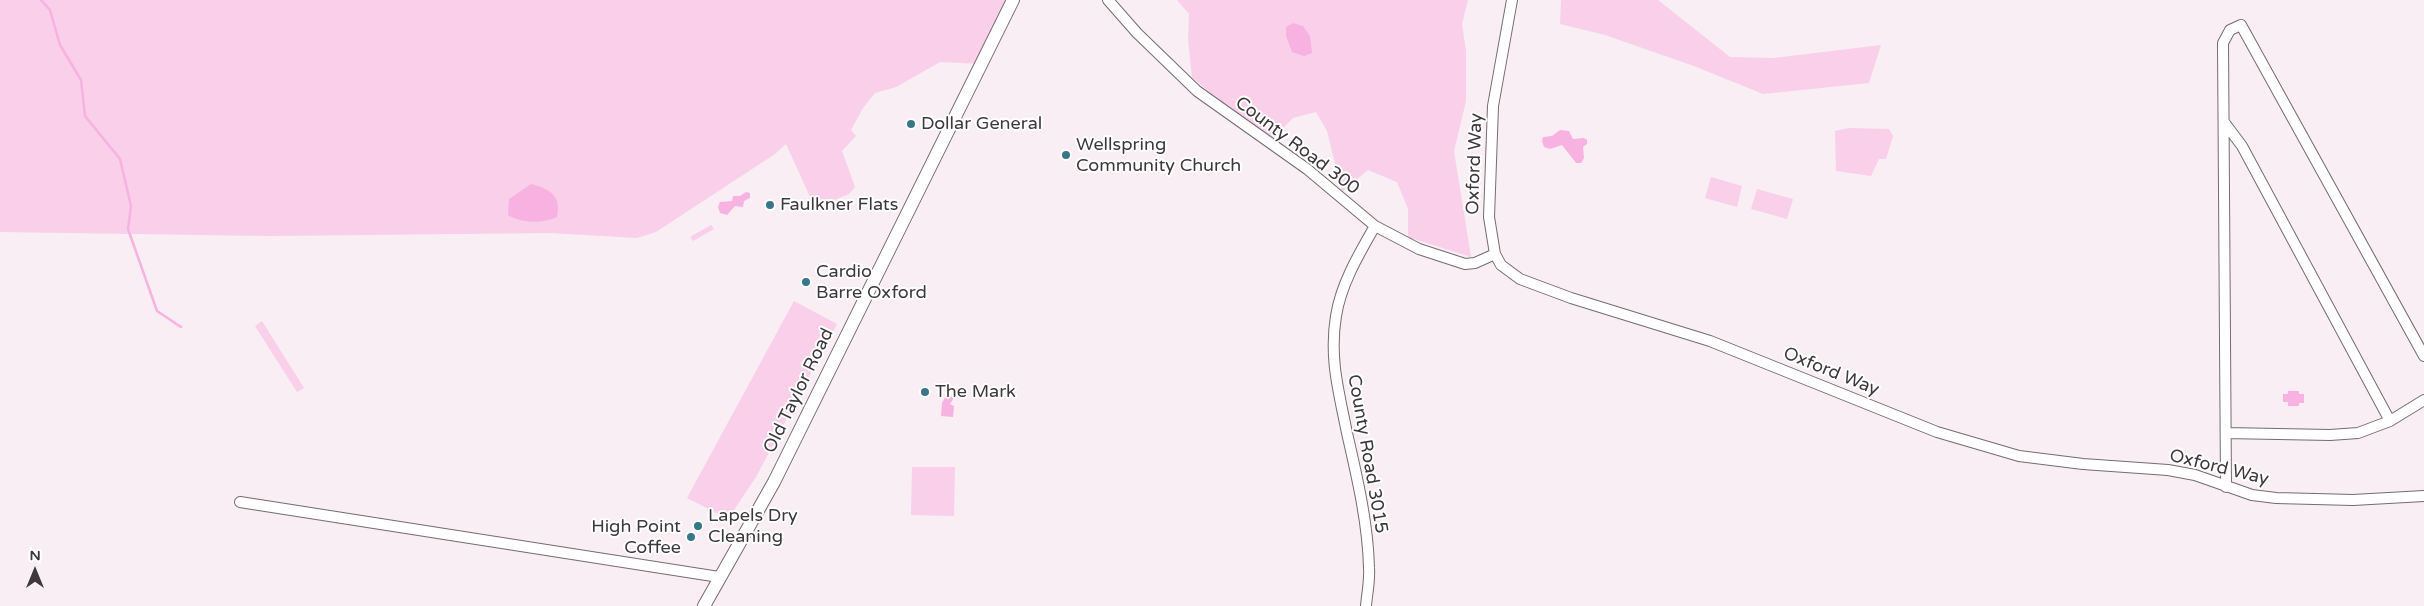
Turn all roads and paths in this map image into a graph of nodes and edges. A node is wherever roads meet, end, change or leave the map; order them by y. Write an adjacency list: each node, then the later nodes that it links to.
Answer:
1 (1013, 0): 14 (street, Old Taylor Road)
2 (1108, 0): 5 (street, County Road 300)
3 (1512, 0): 6 (street, Oxford Way)
4 (2224, 122): 7 (street); 9 (street); 10 (street)
5 (1375, 226): 6 (street, County Road 300); 16 (street, County Road 3015)
6 (1495, 254): 11 (street, Oxford Way)
7 (2424, 356)
8 (2424, 400): 9 (street)
9 (2390, 421): 10 (street)
10 (2226, 433): 11 (street)
11 (2226, 487): 12 (street, Oxford Way)
12 (2424, 496)
13 (240, 502): 14 (street)
14 (719, 577): 15 (street, Old Taylor Road)
15 (704, 606)
16 (1366, 606)

